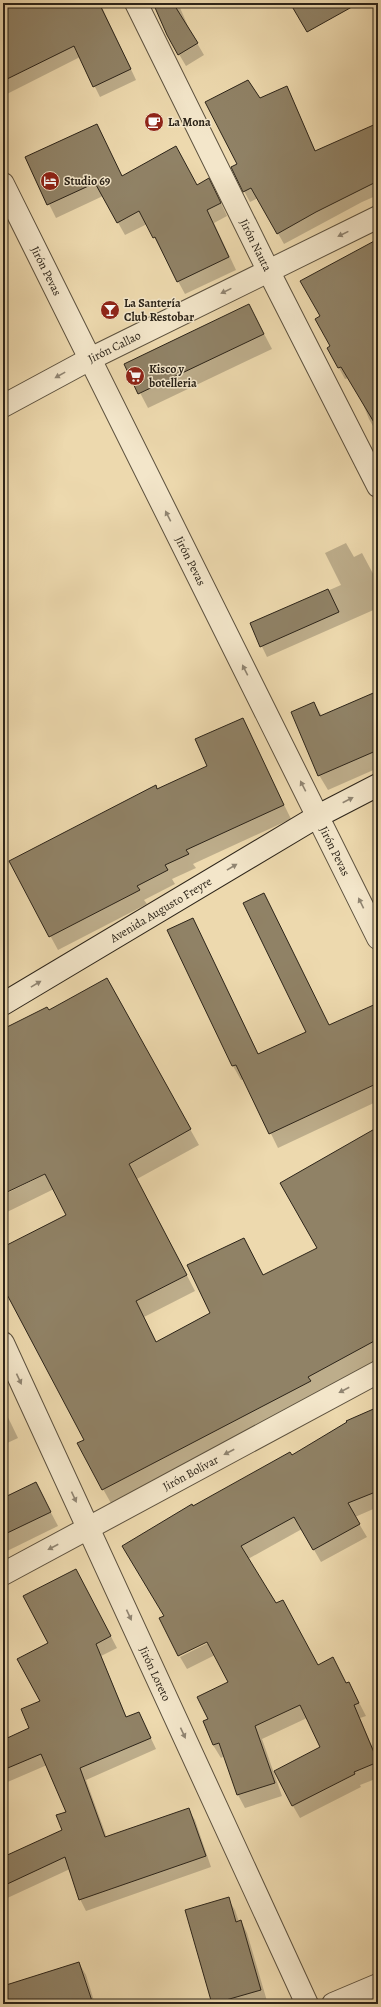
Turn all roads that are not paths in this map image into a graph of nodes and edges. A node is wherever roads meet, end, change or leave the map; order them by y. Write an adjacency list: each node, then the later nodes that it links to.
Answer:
1 (136, 3): 4 (street, Jirón Nauta)
2 (3, 184): 5 (street, Jirón Pevas)
3 (378, 217): 4 (street, Jirón Callao, one-way to 4)
4 (268, 270): 5 (street, Jirón Callao, one-way to 5); 7 (street, Jirón Nauta)
5 (90, 359): 6 (street, Jirón Callao, one-way to 6); 9 (street, Jirón Pevas, one-way to 5)
6 (3, 406)
7 (378, 486)
8 (378, 785): 9 (street, Avenida Augusto Freyre, one-way to 8)
9 (318, 816): 10 (street, Jirón Pevas, one-way to 9); 11 (street, Avenida Augusto Freyre, one-way to 9)
10 (378, 938)
11 (3, 1004)
12 (3, 1343): 14 (street, Jirón Loreto, one-way to 14)
13 (378, 1372): 14 (street, Jirón Bolívar, one-way to 14)
14 (89, 1528): 15 (street, Jirón Bolívar, one-way to 15); 17 (street, Jirón Loreto, one-way to 17)
15 (3, 1574)
16 (378, 1985): 18 (street)
17 (307, 2004)
18 (333, 2004)

